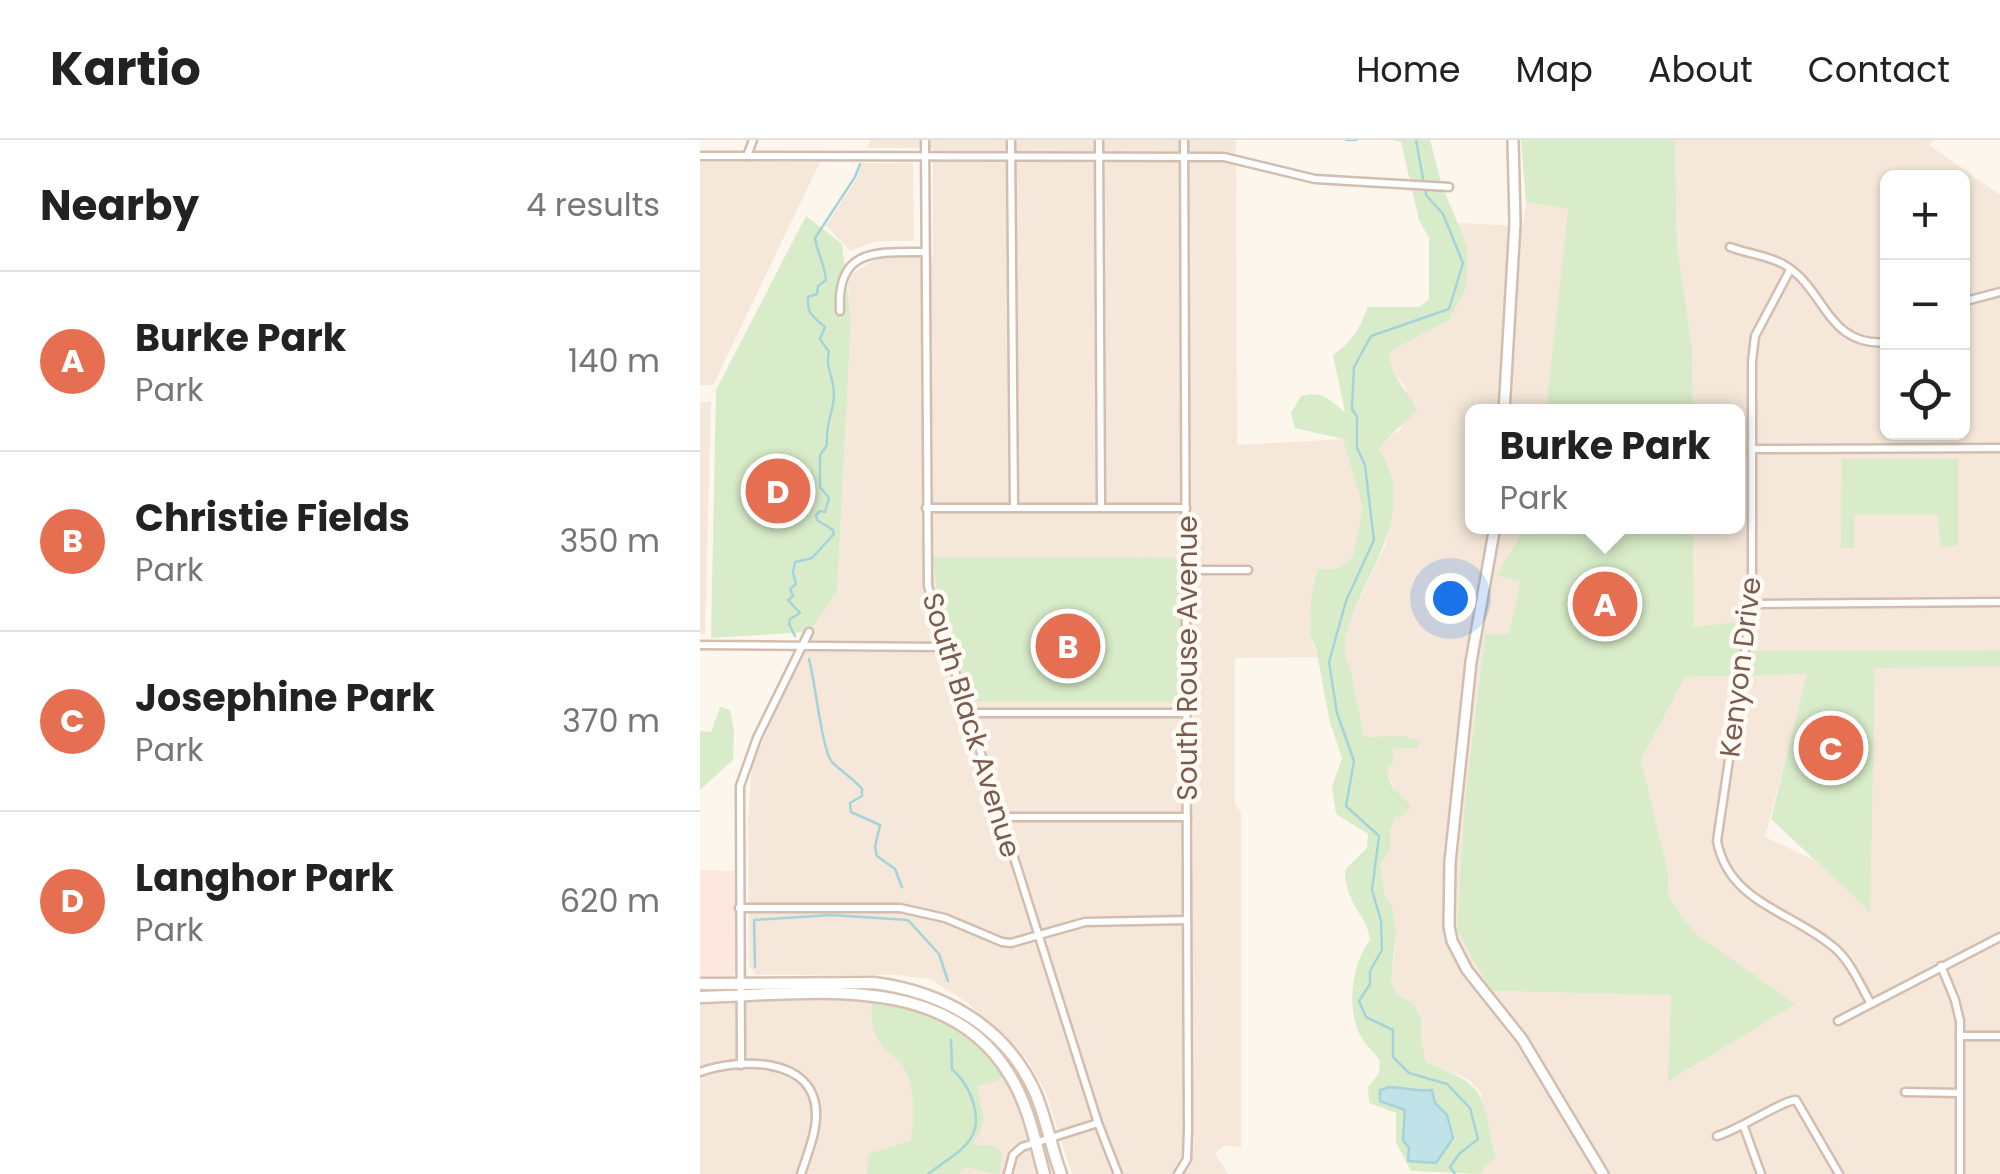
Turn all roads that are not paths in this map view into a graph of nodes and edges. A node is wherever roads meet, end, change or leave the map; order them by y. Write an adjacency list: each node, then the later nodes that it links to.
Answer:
1 (752, 140): 8 (street)
2 (925, 140): 9 (street, South Black Avenue)
3 (1012, 140): 10 (street)
4 (1099, 140): 11 (street)
5 (1184, 140): 12 (street, South Rouse Avenue)
6 (1513, 140): 21 (street)
7 (700, 156): 8 (street)
8 (746, 156): 9 (street)
9 (924, 156): 10 (street); 15 (street, South Black Avenue)
10 (1012, 156): 11 (street); 25 (street)
11 (1099, 157): 12 (street); 26 (street)
12 (1184, 158): 13 (street); 27 (street, South Rouse Avenue)
13 (1448, 187)
14 (1730, 247): 16 (street)
15 (925, 252): 19 (street); 24 (street, South Black Avenue)
16 (1790, 270): 20 (street); 23 (street, Kenyon Drive)
17 (2000, 292): 18 (street)
18 (1970, 300)
19 (840, 311)
20 (1880, 341)
21 (1505, 404)
22 (2000, 448): 23 (street)
23 (1752, 449): 32 (street, Kenyon Drive)
24 (926, 508): 25 (street); 36 (street, South Black Avenue)
25 (1014, 508): 26 (street)
26 (1101, 508): 27 (street)
27 (1186, 508): 29 (street, South Rouse Avenue)
28 (1495, 534): 68 (street)
29 (1186, 570): 30 (street); 37 (street, South Rouse Avenue)
30 (1248, 570)
31 (2000, 602): 32 (street)
32 (1752, 604): 49 (street, Kenyon Drive)
33 (808, 632): 35 (street)
34 (700, 646): 35 (street)
35 (799, 646): 36 (street); 41 (street)
36 (946, 647): 38 (street, South Black Avenue)
37 (1187, 713): 38 (street); 40 (street, South Rouse Avenue)
38 (966, 714): 39 (street, South Black Avenue)
39 (999, 817): 40 (street); 43 (street, South Black Avenue)
40 (1187, 817): 42 (street, South Rouse Avenue)
41 (739, 908): 43 (street); 47 (street)
42 (1187, 920): 43 (street); 67 (street, South Rouse Avenue)
43 (1038, 936): 57 (street, South Black Avenue)
44 (2000, 936): 45 (street)
45 (1941, 966): 49 (street); 51 (street)
46 (700, 984): 47 (main road)
47 (740, 990): 48 (main road); 53 (street); 60 (main road); 61 (main road)
48 (700, 997)
49 (1870, 1002): 50 (street)
50 (1838, 1021)
51 (1960, 1036): 52 (street); 56 (street)
52 (2000, 1036)
53 (741, 1065): 54 (street); 62 (street)
54 (700, 1072)
55 (1905, 1092): 56 (street)
56 (1960, 1093): 71 (street)
57 (1098, 1123): 60 (street); 66 (street, South Black Avenue)
58 (1744, 1127): 59 (street); 69 (street); 70 (street)
59 (1717, 1136)
60 (1050, 1138): 61 (street); 65 (main road)
61 (1036, 1141): 63 (street); 64 (main road)
62 (801, 1174)
63 (1008, 1174)
64 (1044, 1174)
65 (1062, 1174)
66 (1118, 1174)
67 (1178, 1174)
68 (1603, 1174)
69 (1761, 1174)
70 (1839, 1174)
71 (1960, 1174)

